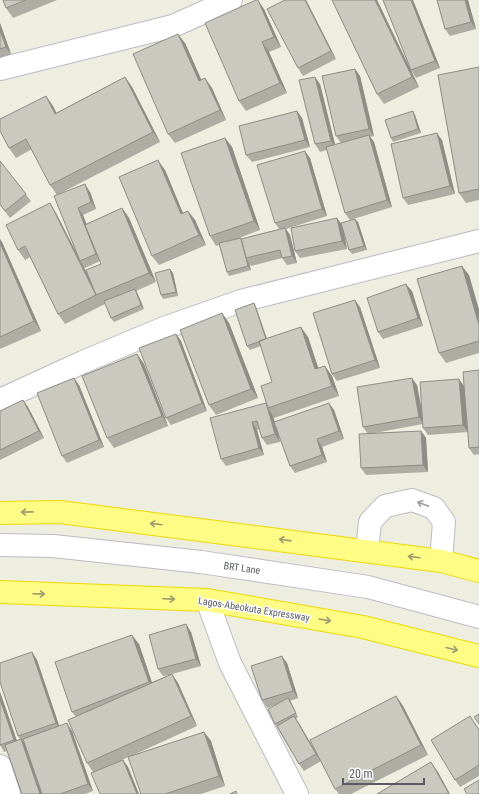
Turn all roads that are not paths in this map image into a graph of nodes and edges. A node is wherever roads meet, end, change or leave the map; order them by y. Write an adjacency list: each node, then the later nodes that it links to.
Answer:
1 (231, 0): 2 (street)
2 (0, 69)
3 (479, 241): 4 (street)
4 (0, 400)
5 (0, 513): 7 (highway, one-way to 5)
6 (0, 545): 12 (street, BRT Lane)
7 (367, 551): 8 (highway, one-way to 7); 8 (street, one-way to 7)
8 (441, 560): 9 (highway)
9 (479, 571)
10 (0, 592): 11 (highway, Lagos-Abeokuta Expressway, one-way to 11)
11 (207, 600): 13 (highway, Lagos-Abeokuta Expressway, one-way to 13); 16 (street)
12 (479, 617)
13 (479, 656)
14 (0, 766): 15 (street)
15 (9, 794)
16 (296, 794)

